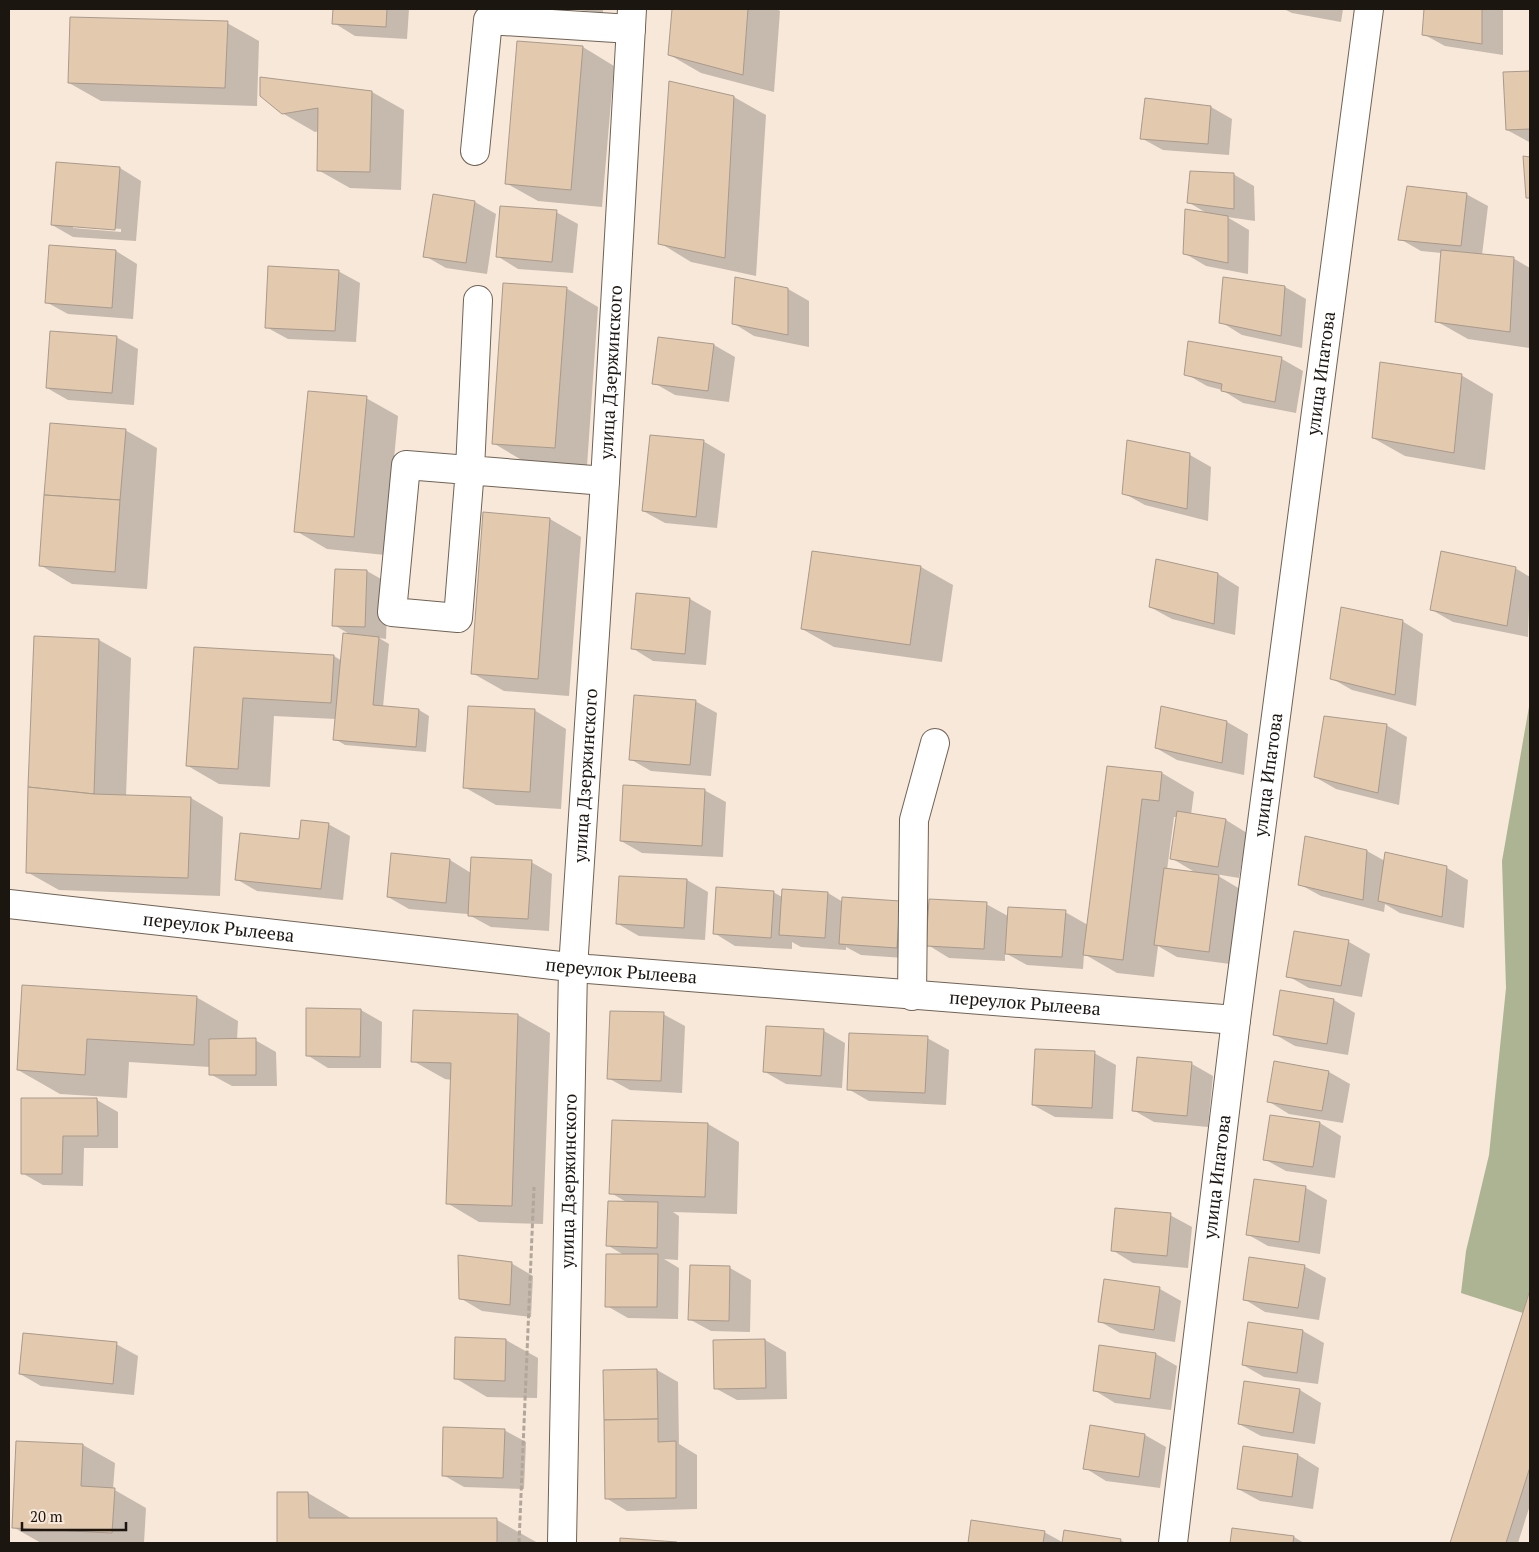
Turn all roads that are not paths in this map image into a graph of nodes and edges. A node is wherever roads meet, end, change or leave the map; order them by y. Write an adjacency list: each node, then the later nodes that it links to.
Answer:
1 (1369, 9): 11 (street, улица Ипатова)
2 (632, 19): 3 (street); 6 (street, улица Дзержинского)
3 (475, 151)
4 (478, 300): 5 (street)
5 (470, 469): 5 (street); 6 (street)
6 (605, 482): 9 (street, улица Дзержинского)
7 (935, 743): 10 (street)
8 (9, 904): 9 (street, переулок Рылеева)
9 (573, 968): 10 (street, переулок Рылеева); 12 (street, улица Дзержинского)
10 (912, 996): 11 (street, переулок Рылеева)
11 (1236, 1020): 13 (street, улица Ипатова)
12 (562, 1543)
13 (1173, 1543)

